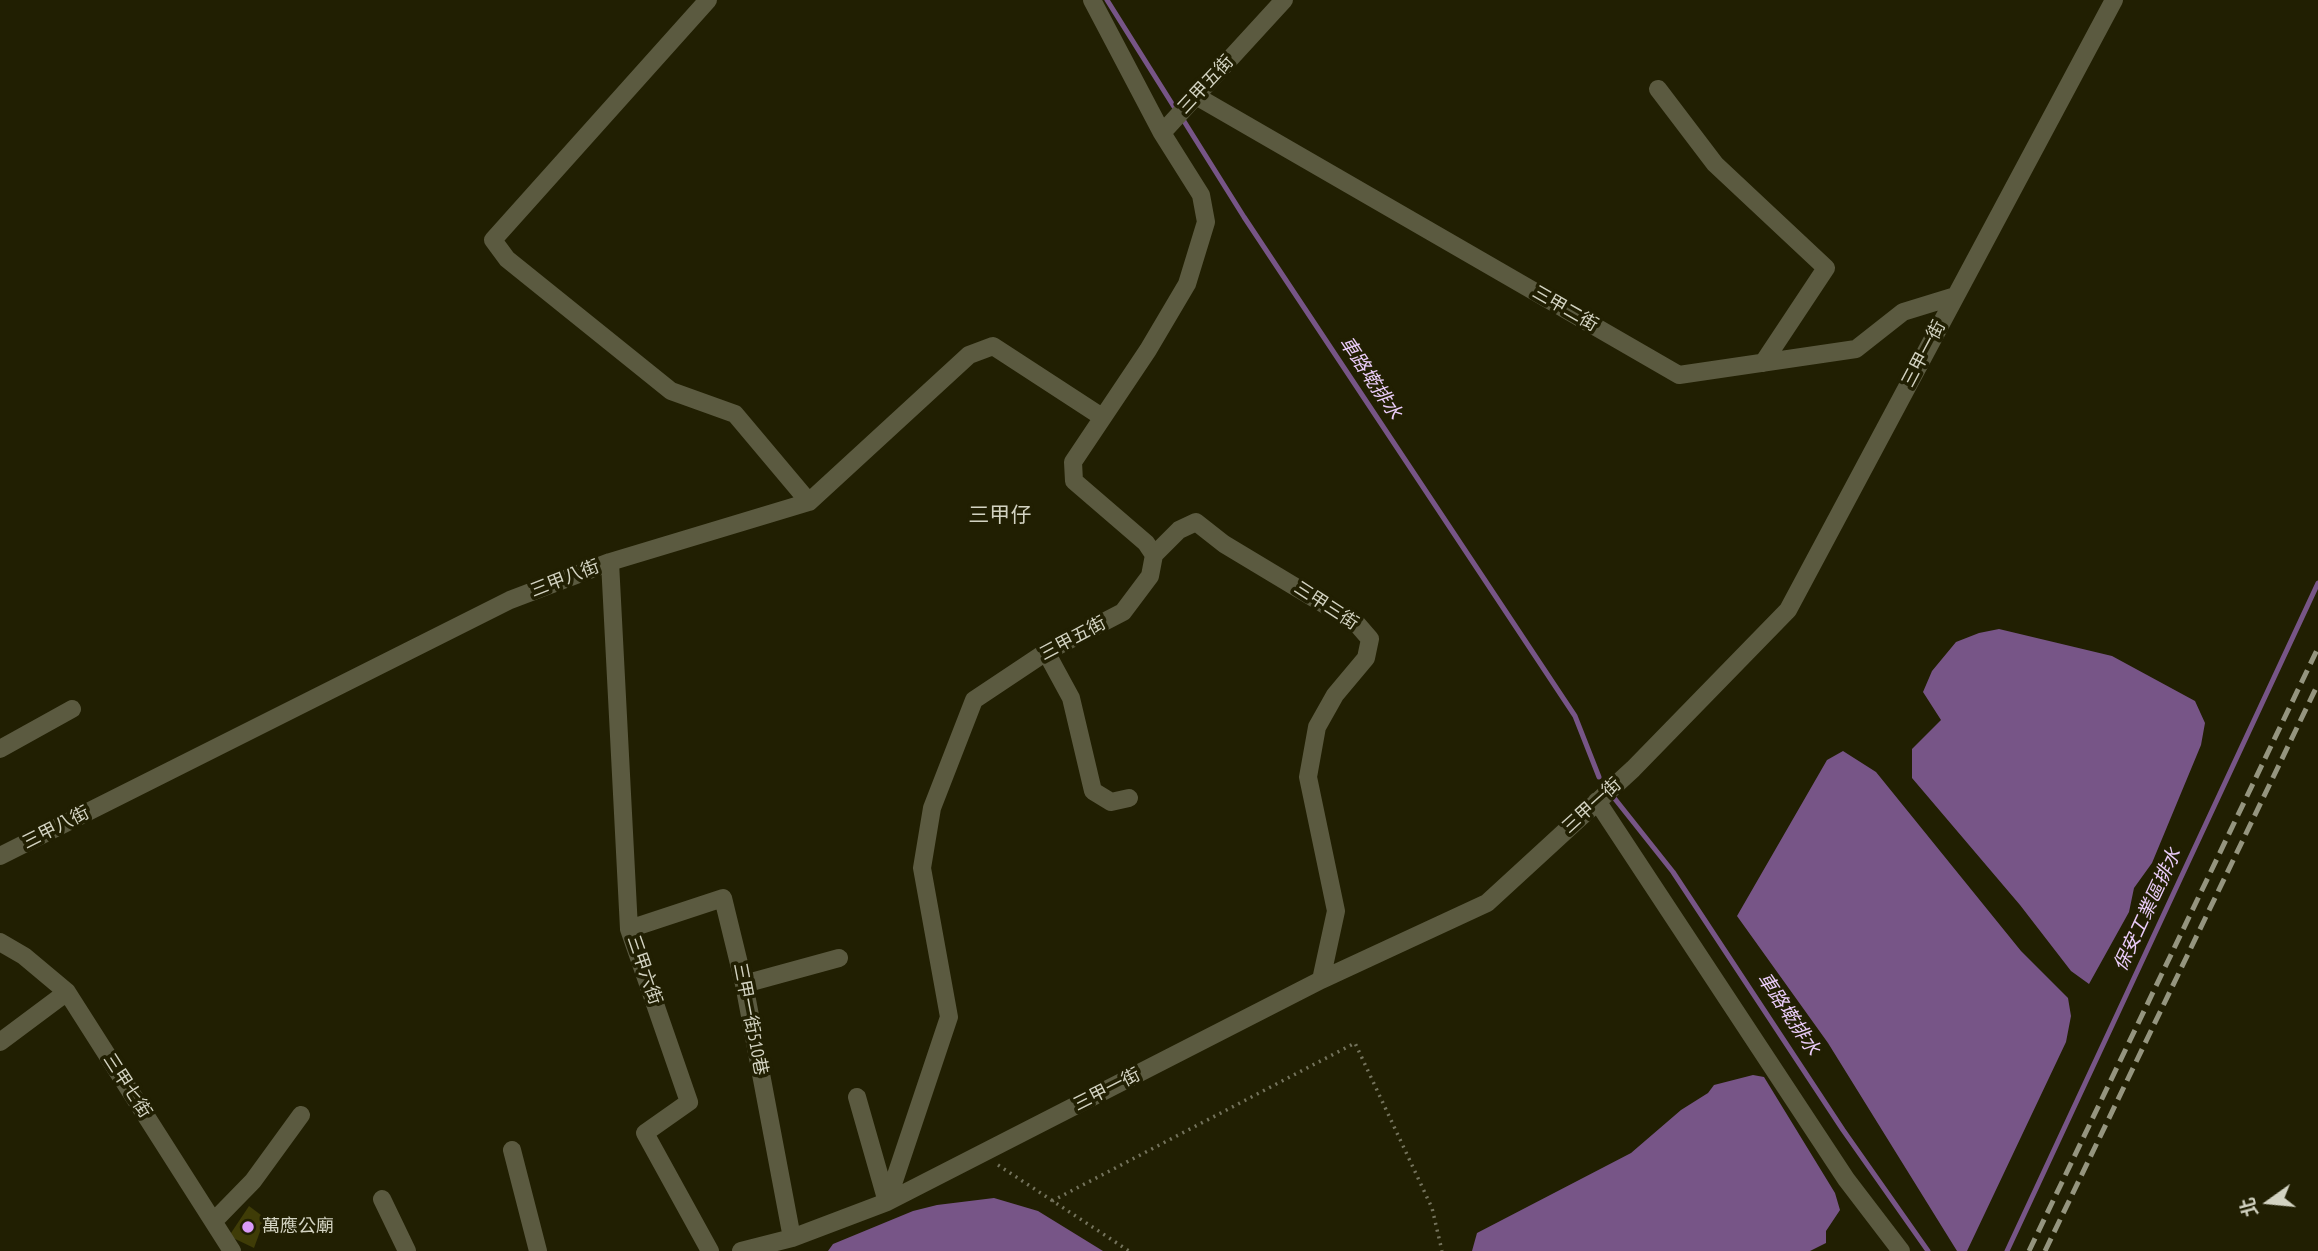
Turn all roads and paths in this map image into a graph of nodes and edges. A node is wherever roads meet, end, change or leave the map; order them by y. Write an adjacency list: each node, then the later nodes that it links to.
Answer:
1 (708, 0): 11 (street)
2 (1092, 0): 7 (street)
3 (1284, 0): 6 (street, 三甲五街)
4 (2114, 0): 8 (street, 三甲一街)
5 (1658, 89): 9 (street)
6 (1196, 96): 7 (street, 三甲五街); 9 (street, 三甲二街)
7 (1161, 133): 10 (street)
8 (1955, 296): 9 (street, 三甲二街); 18 (street, 三甲一街)
9 (1763, 363)
10 (1102, 417): 11 (street, 三甲八街); 12 (street)
11 (809, 502): 13 (street, 三甲八街)
12 (1154, 555): 14 (street, 三甲五街); 23 (street, 三甲三街)
13 (610, 562): 19 (street, 三甲八街); 20 (street, 三甲六街)
14 (1046, 652): 17 (street); 33 (street, 三甲五街)
15 (72, 709): 16 (street)
16 (0, 749)
17 (1129, 797)
18 (1597, 801): 23 (street, 三甲一街); 43 (street)
19 (0, 856)
20 (629, 929): 24 (street, 三甲一街510巷); 39 (street, 三甲六街)
21 (0, 942): 25 (street, 三甲七街)
22 (839, 958): 24 (street)
23 (1321, 980): 30 (street, 三甲一街)
24 (744, 984): 35 (street, 三甲一街510巷)
25 (67, 992): 26 (street); 34 (street, 三甲七街)
26 (0, 1042)
27 (857, 1097): 33 (street)
28 (301, 1115): 34 (street)
29 (512, 1150): 38 (street)
30 (981, 1154): 32 (path); 33 (street, 三甲一街)
31 (382, 1199): 37 (street)
32 (1052, 1200): 41 (path); 42 (path)
33 (887, 1202): 35 (street, 三甲一街)
34 (214, 1221): 36 (street, 三甲七街)
35 (792, 1238): 40 (street, 三甲一街)
36 (232, 1251)
37 (407, 1251)
38 (538, 1251)
39 (709, 1251)
40 (740, 1251)
41 (1129, 1251)
42 (1442, 1251)
43 (1901, 1251)

